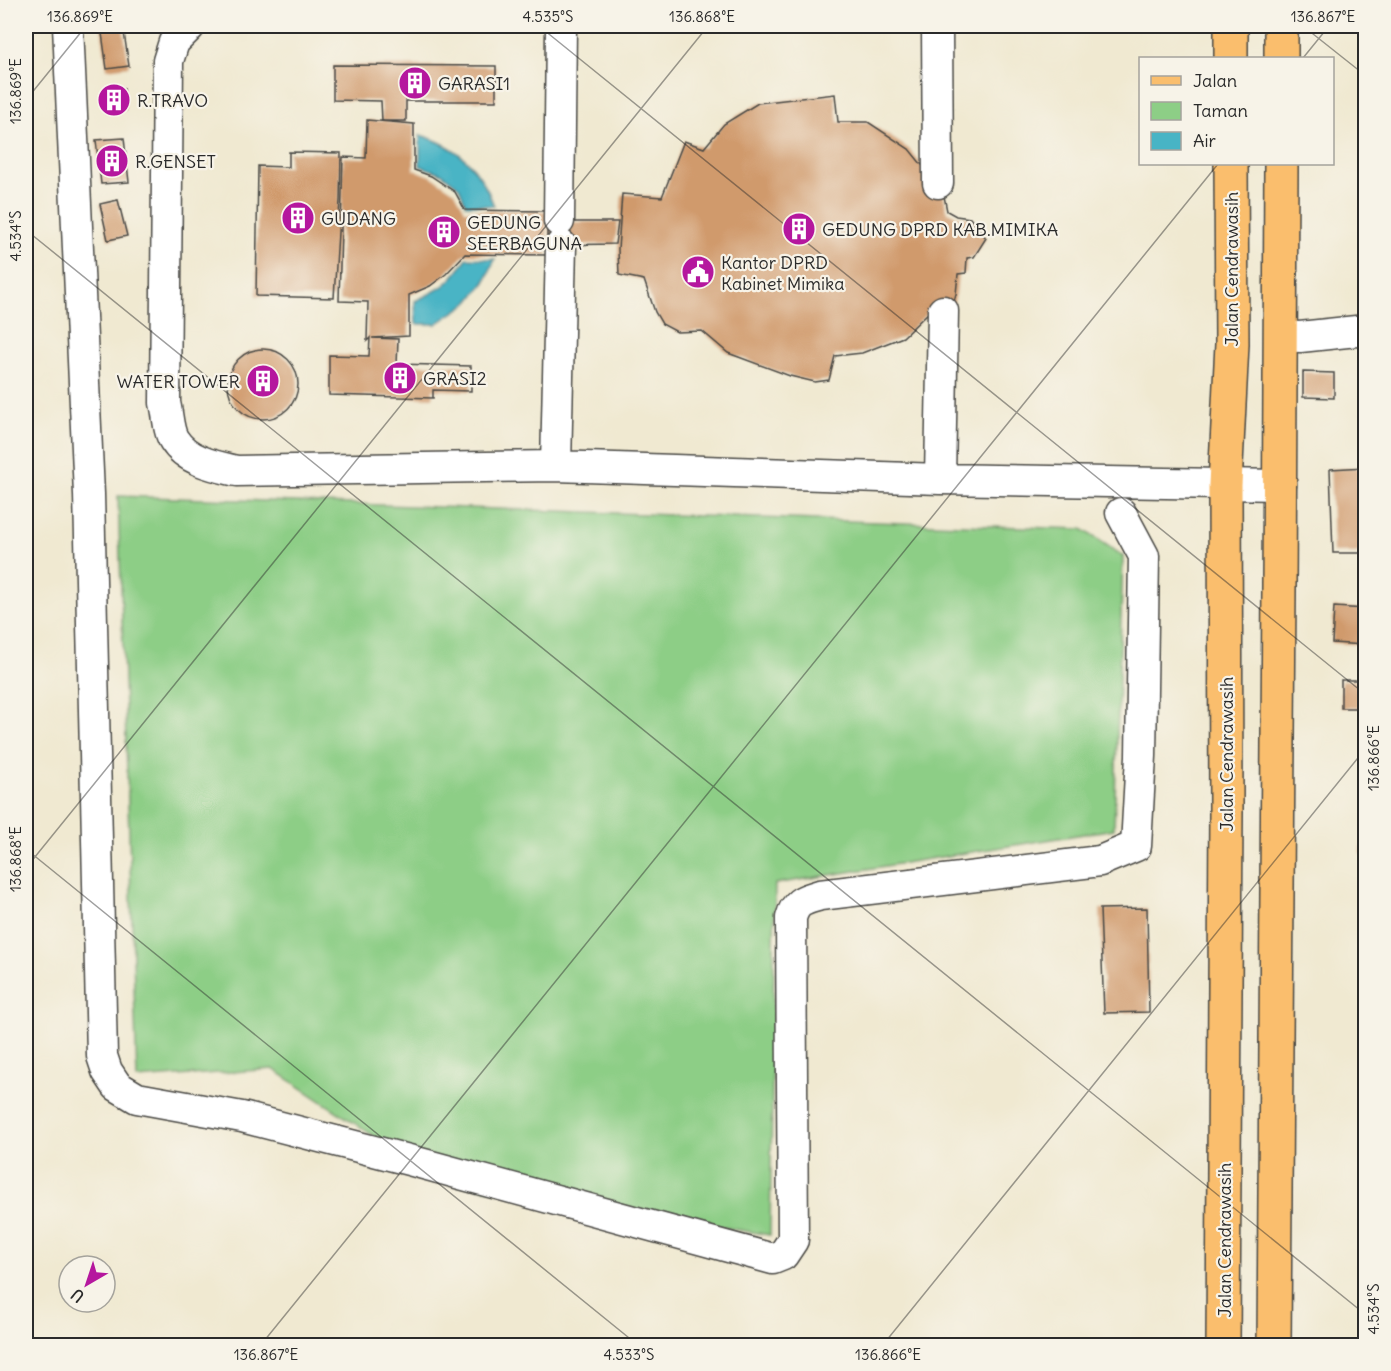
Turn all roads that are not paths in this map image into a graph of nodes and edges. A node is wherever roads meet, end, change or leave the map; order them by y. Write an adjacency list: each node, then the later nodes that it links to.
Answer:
1 (68, 26): 19 (lane)
2 (190, 26): 15 (lane)
3 (561, 26): 15 (lane)
4 (937, 26): 11 (lane)
5 (1231, 26): 7 (main road)
6 (1281, 26): 8 (main road)
7 (1231, 57)
8 (1281, 57)
9 (1231, 165): 17 (main road, Jalan Cendrawasih)
10 (1281, 165): 14 (main road)
11 (938, 183)
12 (943, 311): 16 (lane)
13 (1352, 332): 14 (lane)
14 (1290, 336): 18 (main road)
15 (556, 466): 16 (lane)
16 (940, 479): 17 (lane)
17 (1225, 485): 18 (lane); 20 (main road, Jalan Cendrawasih)
18 (1281, 485): 21 (main road)
19 (1121, 513)
20 (1223, 1346)
21 (1274, 1346)

